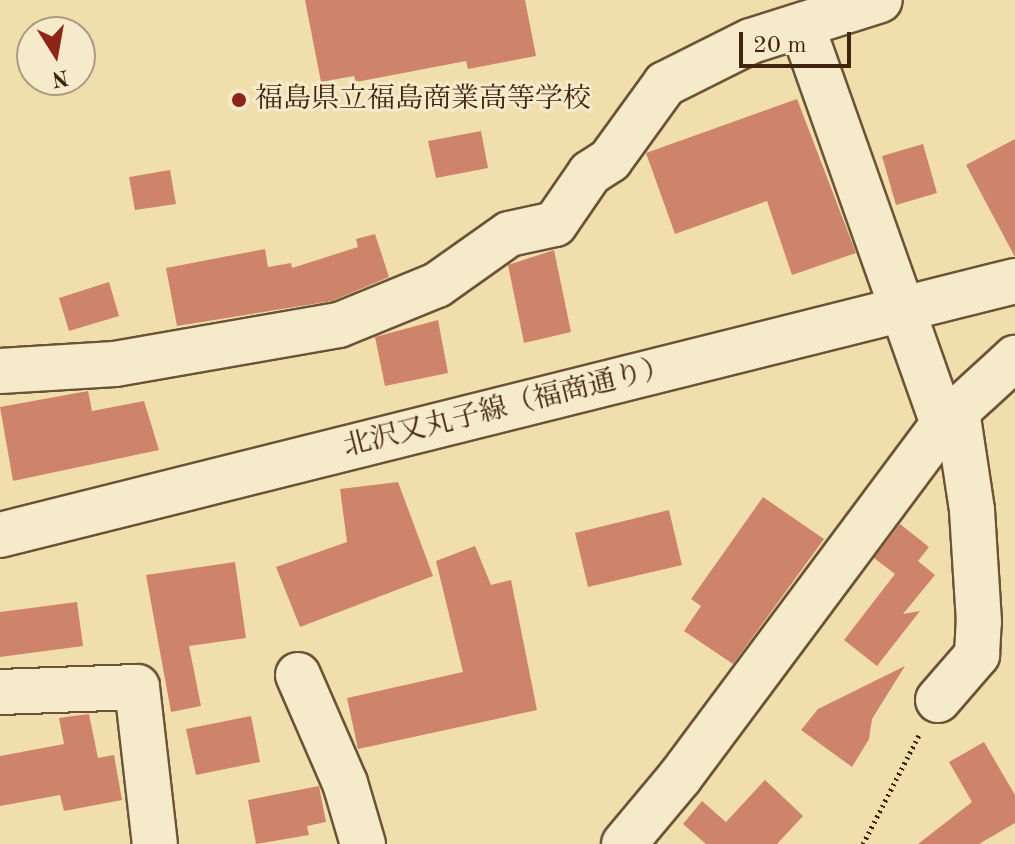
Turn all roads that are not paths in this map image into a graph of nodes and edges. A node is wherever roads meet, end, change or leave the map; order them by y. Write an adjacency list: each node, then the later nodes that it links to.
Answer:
1 (880, 0): 2 (street)
2 (802, 25): 4 (street); 6 (street)
3 (1015, 281): 4 (street, 北沢又丸子線（福商通り）)
4 (905, 308): 7 (street); 8 (street, 北沢又丸子線（福商通り）)
5 (1015, 358): 7 (street)
6 (0, 371)
7 (950, 418): 11 (street); 14 (street)
8 (0, 535)
9 (298, 675): 13 (street)
10 (0, 692): 12 (street)
11 (938, 700)
12 (155, 844)
13 (363, 844)
14 (624, 844)

